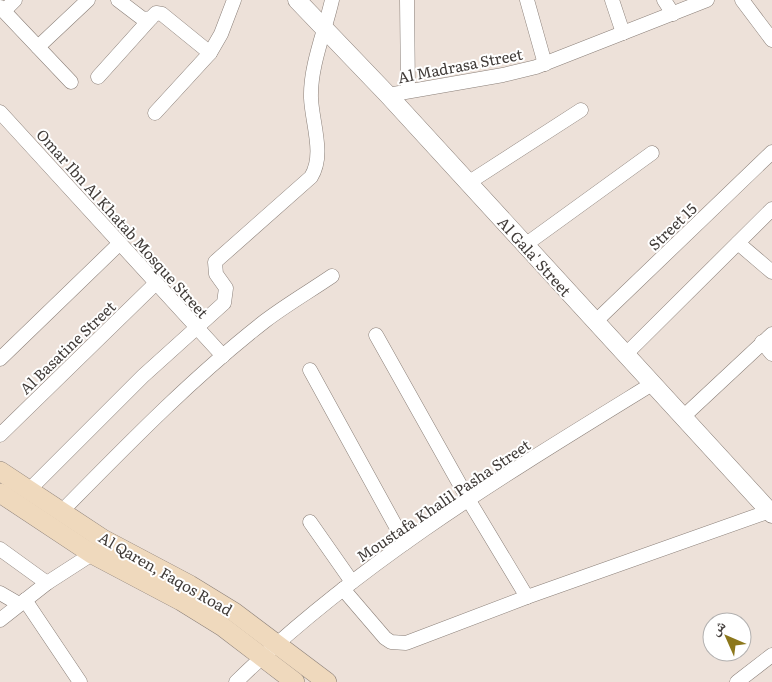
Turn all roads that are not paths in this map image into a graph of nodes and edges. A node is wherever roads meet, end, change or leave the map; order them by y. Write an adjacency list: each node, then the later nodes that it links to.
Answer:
1 (15, 0): 13 (street)
2 (88, 0): 19 (street)
3 (234, 0): 20 (street)
4 (297, 0): 16 (street, Al Gala' Street)
5 (332, 0): 16 (street)
6 (407, 0): 24 (street)
7 (527, 0): 21 (street)
8 (612, 0): 17 (street)
9 (664, 0): 14 (street)
10 (707, 0): 14 (street, Al Madrasa Street)
11 (742, 0): 18 (street)
12 (125, 2): 15 (street)
13 (2, 9): 19 (street)
14 (673, 14): 17 (street, Al Madrasa Street)
15 (151, 18): 20 (street); 22 (street)
16 (325, 29): 25 (street, Al Gala' Street); 40 (street)
17 (623, 33): 21 (street, Al Madrasa Street)
18 (772, 40)
19 (38, 47): 23 (street)
20 (210, 53): 28 (street)
21 (545, 64): 24 (street, Al Madrasa Street)
22 (98, 77)
23 (71, 82)
24 (408, 92): 25 (street, Al Madrasa Street)
25 (388, 95): 31 (street, Al Gala' Street)
26 (582, 110): 31 (street)
27 (0, 112): 33 (street, Omar Ibn Al Khatab Mosque Street)
28 (155, 113)
29 (772, 152): 39 (street, Street 15)
30 (652, 153): 35 (street)
31 (468, 183): 35 (street, Al Gala' Street)
32 (772, 209): 34 (street)
33 (120, 243): 38 (street, Omar Ibn Al Khatab Mosque Street); 46 (street)
34 (738, 243): 36 (street); 44 (street)
35 (525, 245): 39 (street, Al Gala' Street)
36 (772, 272)
37 (332, 276): 45 (street)
38 (156, 283): 40 (street, Omar Ibn Al Khatab Mosque Street); 50 (street, Al Basatine Street)
39 (596, 322): 44 (street, Al Gala' Street)
40 (198, 328): 45 (street, Omar Ibn Al Khatab Mosque Street); 52 (street)
41 (376, 335): 54 (street)
42 (767, 338): 43 (street); 49 (street)
43 (772, 354)
44 (625, 355): 48 (street, Al Gala' Street)
45 (223, 356): 55 (street)
46 (0, 359)
47 (310, 370): 58 (street)
48 (652, 384): 49 (street, Al Gala' Street); 54 (street, Moustafa Khalil Pasha Street)
49 (683, 417): 56 (street, Al Gala' Street)
50 (0, 435)
51 (0, 471): 52 (main road, Al Qaren, Faqos Road)
52 (28, 490): 55 (main road, Al Qaren, Faqos Road)
53 (0, 493): 60 (main road, Al Qaren, Faqos Road)
54 (468, 499): 58 (street, Moustafa Khalil Pasha Street); 64 (street)
55 (62, 511): 67 (main road, Al Qaren, Faqos Road)
56 (771, 512): 64 (street)
57 (310, 522): 62 (street)
58 (405, 543): 62 (street, Moustafa Khalil Pasha Street)
59 (0, 549): 61 (street)
60 (92, 554): 61 (street); 69 (main road, Al Qaren, Faqos Road)
61 (47, 583): 65 (street)
62 (348, 585): 64 (street); 67 (street, Moustafa Khalil Pasha Street)
63 (0, 593): 65 (street)
64 (527, 597)
65 (22, 602): 66 (street); 70 (street)
66 (0, 620)
67 (277, 642): 69 (street, Moustafa Khalil Pasha Street); 73 (main road, Al Qaren, Faqos Road)
68 (772, 655): 74 (street)
69 (263, 656): 71 (street, Moustafa Khalil Pasha Street); 72 (main road, Al Qaren, Faqos Road)
70 (80, 682)
71 (236, 682)
72 (295, 682)
73 (327, 682)
74 (737, 682)

